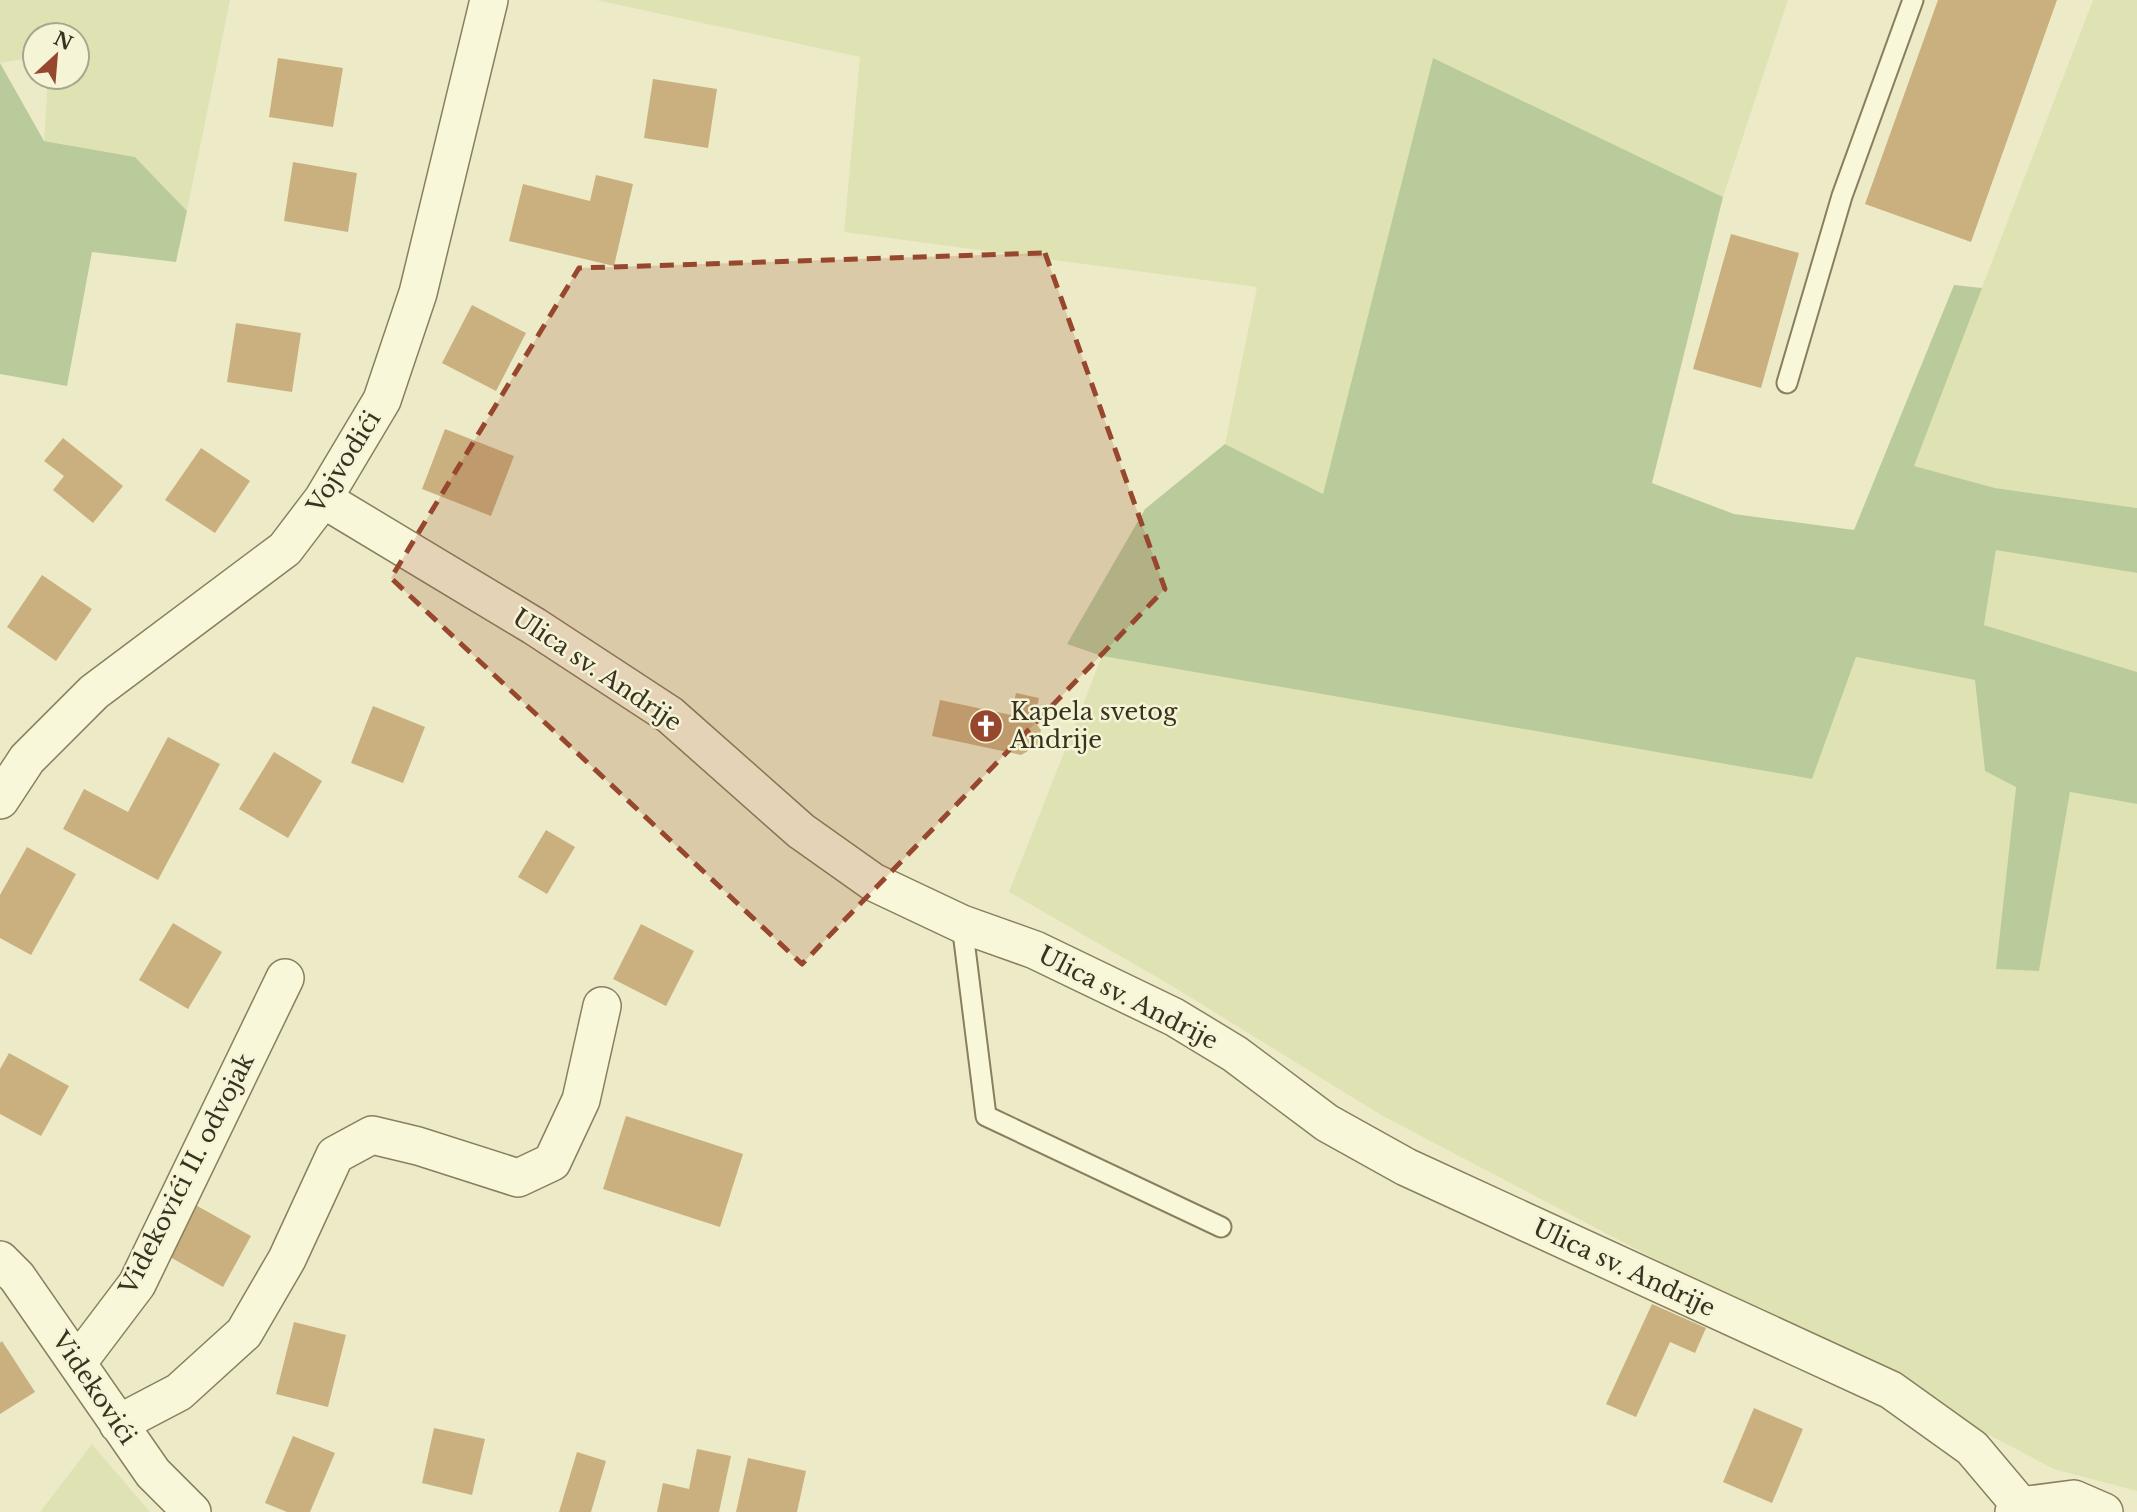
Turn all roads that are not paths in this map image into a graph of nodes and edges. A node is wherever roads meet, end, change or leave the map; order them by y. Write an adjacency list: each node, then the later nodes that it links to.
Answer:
1 (489, 0): 4 (street, Vojvodići)
2 (1913, 0): 3 (lane)
3 (1787, 383)
4 (323, 499): 5 (street, Vojvodići); 6 (street, Ulica sv. Andrije)
5 (0, 800)
6 (962, 924): 9 (lane); 13 (street, Ulica sv. Andrije)
7 (285, 978): 11 (street, Videkovići II. odvojak)
8 (602, 1006): 12 (street)
9 (1221, 1227)
10 (0, 1260): 11 (street, Videkovići)
11 (78, 1362): 12 (street, Videkovići)
12 (118, 1423): 14 (street, Videkovići)
13 (2017, 1509): 15 (street)
14 (192, 1512)
15 (2104, 1512)

